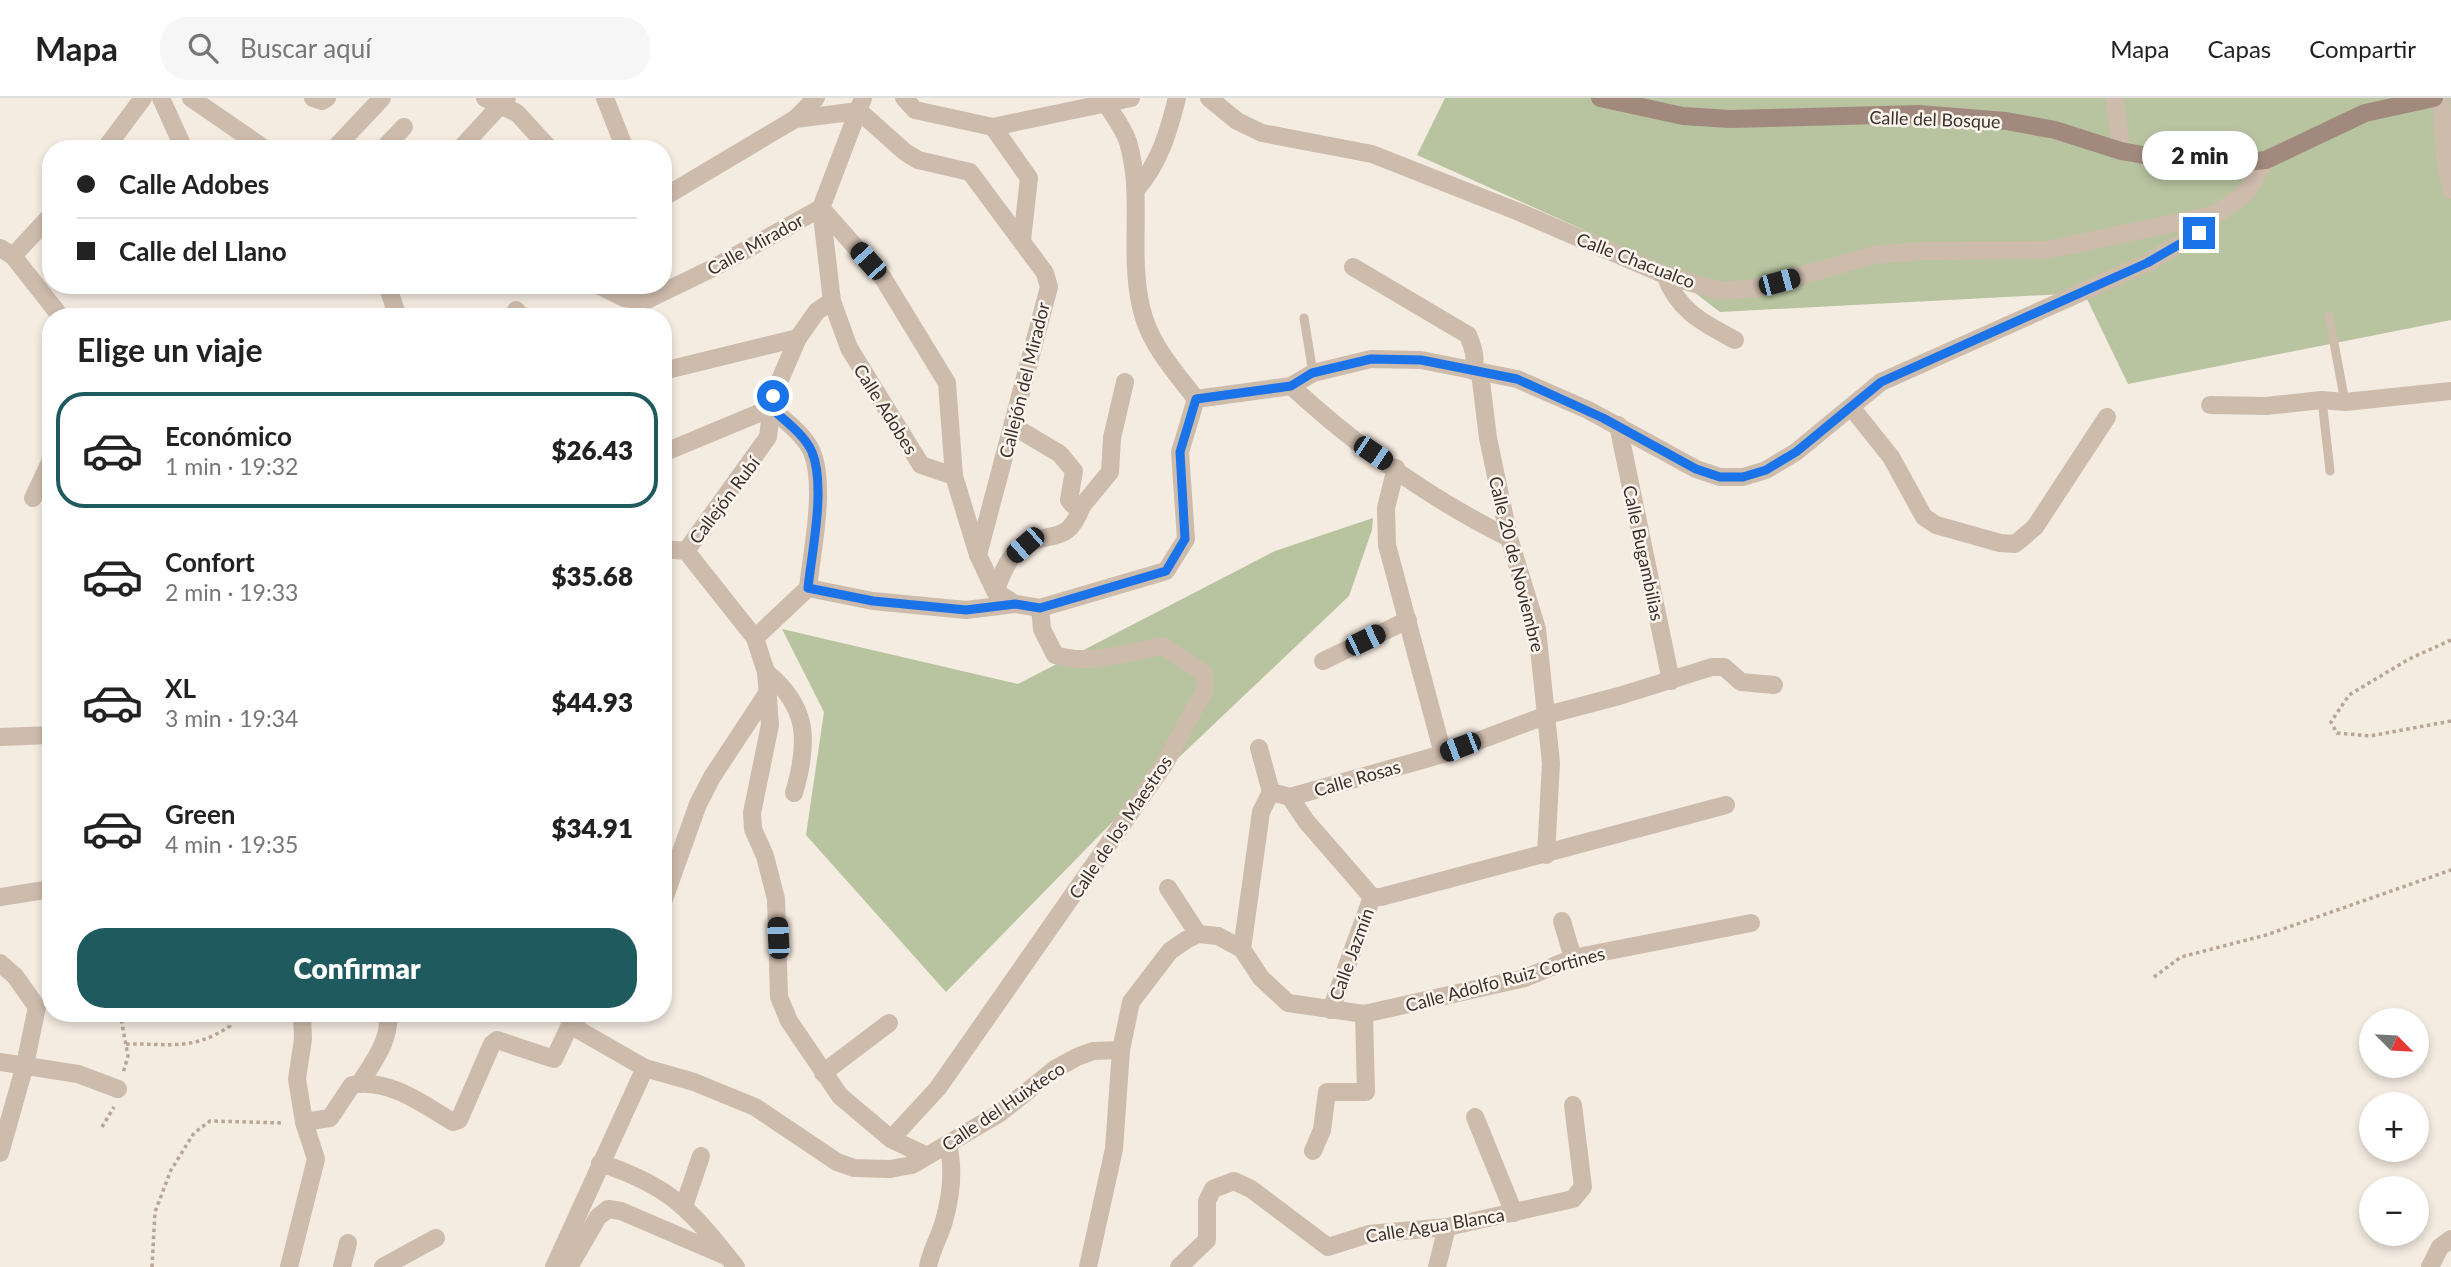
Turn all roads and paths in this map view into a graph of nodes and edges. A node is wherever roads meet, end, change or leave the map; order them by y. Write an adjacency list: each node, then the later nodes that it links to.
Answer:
1 (143, 98): 23 (street)
2 (161, 98): 24 (street)
3 (191, 98): 25 (street)
4 (313, 98): 5 (street)
5 (327, 98)
6 (382, 98): 26 (street)
7 (605, 98): 30 (street)
8 (816, 98): 20 (street)
9 (904, 98): 22 (street)
10 (1130, 98): 18 (street)
11 (1177, 98): 33 (street)
12 (1209, 98): 42 (street, Calle Chacualco)
13 (1600, 98): 31 (street, Calle del Bosque)
14 (2115, 98): 31 (street)
15 (2434, 98): 32 (street, Calle del Bosque)
16 (2441, 98): 34 (street)
17 (498, 100): 28 (street); 29 (street)
18 (1107, 104): 22 (street); 33 (street)
19 (861, 105): 20 (street); 36 (street); 39 (street, Callejón del Mirador)
20 (795, 119): 35 (street)
21 (404, 127): 27 (street)
22 (993, 127): 39 (street)
23 (112, 140)
24 (180, 140)
25 (252, 140)
26 (350, 140)
27 (392, 140)
28 (467, 140)
29 (543, 140)
30 (621, 140)
31 (2121, 151): 32 (street, Calle del Bosque)
32 (2266, 160): 37 (street, Calle Chacualco)
33 (1136, 190): 58 (street)
34 (2451, 190)
35 (672, 191)
36 (821, 208): 43 (street, Calle Mirador); 46 (street, Calle Adobes); 70 (street, Calle Mirador)
37 (2216, 214): 42 (street, Calle Chacualco); 62 (street)
38 (42, 222): 40 (street)
39 (1022, 240): 66 (street, Callejón del Mirador)
40 (6, 252): 47 (street)
41 (1353, 267): 53 (street, Calle 20 de Noviembre)
42 (1665, 275): 51 (street)
43 (672, 288)
44 (616, 294): 45 (street, Calle Mirador)
45 (659, 294)
46 (832, 301): 50 (street); 70 (street, Calle Adobes)
47 (53, 308)
48 (2329, 316): 60 (lane)
49 (1304, 318): 54 (lane)
50 (798, 338): 52 (street); 63 (street)
51 (1735, 340)
52 (672, 369)
53 (1476, 372): 54 (street); 65 (street); 74 (street, Calle 20 de Noviembre)
54 (1312, 373): 56 (street)
55 (1125, 382): 73 (street)
56 (1291, 386): 58 (street); 68 (street)
57 (2451, 391): 60 (street)
58 (1196, 399): 81 (street)
59 (2322, 400): 60 (street); 61 (street); 69 (lane)
60 (2345, 402)
61 (2210, 405)
62 (1851, 407): 64 (street); 65 (street)
63 (771, 408): 67 (street); 76 (street, Callejón Rubí); 78 (street)
64 (2107, 417)
65 (1618, 425): 87 (street, Calle Bugambilias)
66 (1013, 426): 73 (street); 77 (street, Callejón del Mirador)
67 (672, 449)
68 (1396, 468): 74 (street); 82 (street)
69 (2330, 471)
70 (954, 476): 77 (street)
71 (42, 479): 72 (street)
72 (33, 498)
73 (1077, 505): 79 (street)
74 (1508, 538): 89 (street, Calle 20 de Noviembre)
75 (672, 550): 76 (street)
76 (686, 551): 83 (street)
77 (978, 555): 79 (street)
78 (808, 588): 80 (street); 83 (street)
79 (995, 591): 80 (street)
80 (1015, 604): 81 (street)
81 (1040, 608): 132 (street, Calle de los Maestros)
82 (1408, 620): 85 (street); 94 (street)
83 (755, 638): 86 (street)
84 (2451, 640): 90 (path)
85 (1323, 661)
86 (768, 680): 96 (street); 101 (street); 126 (street)
87 (1671, 681): 88 (street, Calle Rosas); 89 (street, Calle Rosas)
88 (1774, 685)
89 (1547, 715): 94 (street, Calle Rosas); 99 (street, Calle 20 de Noviembre)
90 (2451, 721)
91 (42, 735): 92 (street)
92 (0, 737)
93 (1259, 748): 95 (street)
94 (1443, 754): 97 (street, Calle Rosas)
95 (1271, 792): 97 (street, Calle Rosas); 109 (street)
96 (794, 793)
97 (1290, 797): 105 (street)
98 (1726, 805): 99 (street)
99 (1546, 855): 105 (street)
100 (2451, 870): 112 (path)
101 (672, 877)
102 (1168, 888): 108 (street)
103 (42, 890): 104 (street)
104 (0, 897)
105 (1372, 897): 113 (street, Calle Jazmín)
106 (1562, 921): 110 (street)
107 (1751, 922): 110 (street, Calle Adolfo Ruiz Cortines)
108 (1198, 934): 109 (street); 122 (street)
109 (1242, 949): 113 (street, Calle Adolfo Ruiz Cortines)
110 (1573, 958): 114 (street, Calle Adolfo Ruiz Cortines)
111 (0, 963): 124 (street)
112 (2154, 977)
113 (1331, 1010): 114 (street, Calle Adolfo Ruiz Cortines)
114 (1364, 1014): 134 (street)
115 (230, 1022): 121 (path)
116 (302, 1022): 131 (street)
117 (388, 1022): 127 (street)
118 (574, 1022): 127 (street)
119 (580, 1022): 125 (street, Calle del Huixteco)
120 (889, 1023): 126 (street)
121 (126, 1044)
122 (1121, 1050): 133 (street, Calle del Huixteco); 153 (street)
123 (0, 1062): 124 (street)
124 (25, 1065): 128 (street); 135 (street)
125 (645, 1068): 137 (street, Calle del Huixteco); 138 (street)
126 (823, 1073): 132 (street)
127 (360, 1083): 131 (street)
128 (118, 1089)
129 (1573, 1105): 140 (street, Calle Agua Blanca)
130 (1475, 1117): 140 (street)
131 (304, 1122): 146 (path); 147 (street)
132 (891, 1139): 137 (street)
133 (947, 1145): 137 (street, Calle del Huixteco); 152 (street)
134 (1313, 1150)
135 (0, 1153)
136 (701, 1156): 139 (street)
137 (927, 1156)
138 (600, 1163): 139 (street); 150 (street)
139 (684, 1206): 145 (street)
140 (1514, 1213): 141 (street, Calle Agua Blanca)
141 (1447, 1227): 154 (street, Calle Agua Blanca); 155 (street)
142 (436, 1238): 149 (street)
143 (2451, 1239): 156 (street)
144 (348, 1243): 148 (street)
145 (732, 1262): 151 (street)
146 (152, 1267)
147 (289, 1267)
148 (342, 1267)
149 (383, 1267)
150 (554, 1267)
151 (569, 1267)
152 (928, 1267)
153 (1088, 1267)
154 (1179, 1267)
155 (1437, 1267)
156 (2430, 1267)

